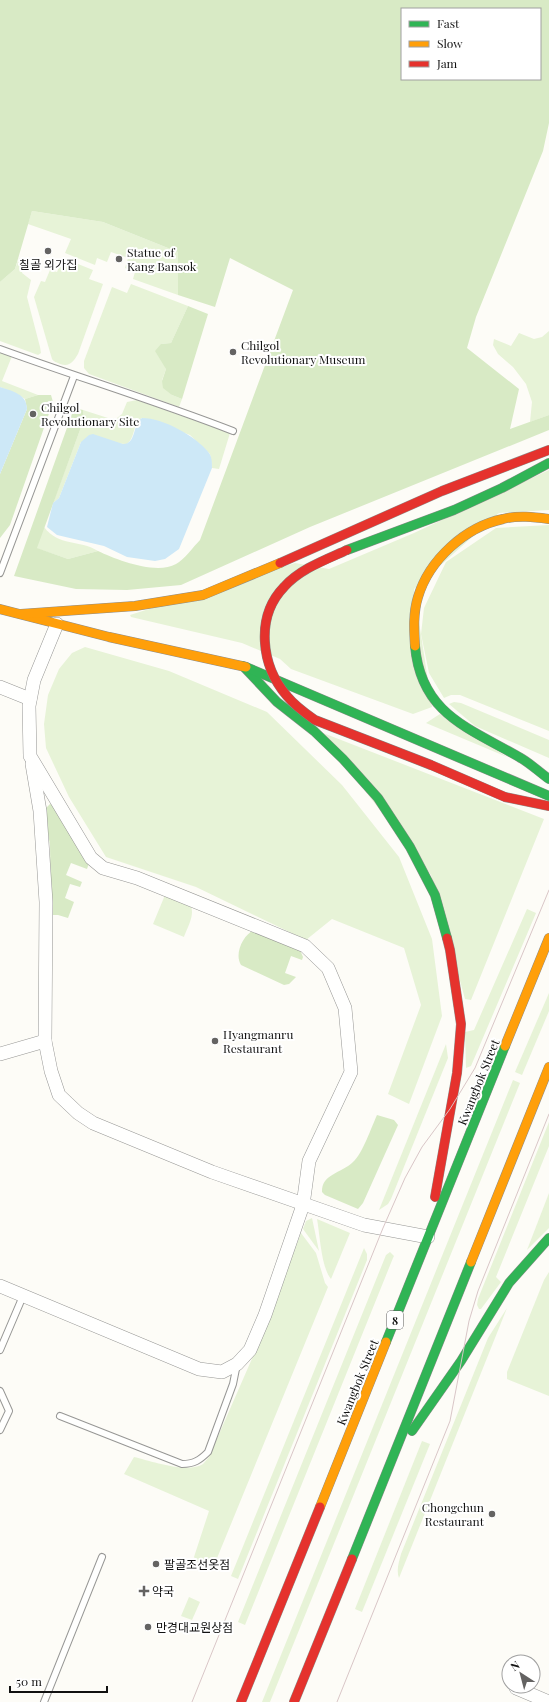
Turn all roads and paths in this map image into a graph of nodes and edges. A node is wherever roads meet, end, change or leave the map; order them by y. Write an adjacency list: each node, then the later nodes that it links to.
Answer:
1 (0, 348): 2 (lane)
2 (74, 376): 3 (lane); 7 (lane)
3 (233, 430)
4 (549, 450): 9 (main road)
5 (549, 463): 17 (main road, bridge)
6 (549, 519): 15 (main road)
7 (0, 573)
8 (0, 609): 9 (main road)
9 (21, 614): 10 (main road)
10 (57, 624): 11 (main road); 13 (street)
11 (243, 666): 16 (main road); 23 (main road)
12 (0, 687): 13 (street)
13 (30, 699): 14 (street)
14 (30, 756): 19 (street); 22 (street)
15 (549, 779)
16 (549, 796)
17 (549, 806)
18 (549, 938): 23 (main road, Kwangbok Street / 8)
19 (45, 1041): 20 (street); 22 (street)
20 (0, 1054)
21 (549, 1067): 32 (main road)
22 (303, 1205): 23 (street); 28 (street)
23 (428, 1237): 36 (main road, Kwangbok Street / 8)
24 (549, 1238): 32 (main road)
25 (0, 1286): 26 (street)
26 (23, 1296): 27 (lane); 28 (street)
27 (0, 1350)
28 (237, 1364): 30 (lane)
29 (0, 1391): 31 (lane)
30 (60, 1416)
31 (0, 1430)
32 (391, 1461): 37 (main road)
33 (102, 1557): 35 (lane)
34 (530, 1694): 38 (street)
35 (44, 1702)
36 (240, 1702)
37 (294, 1702)
38 (549, 1702)

